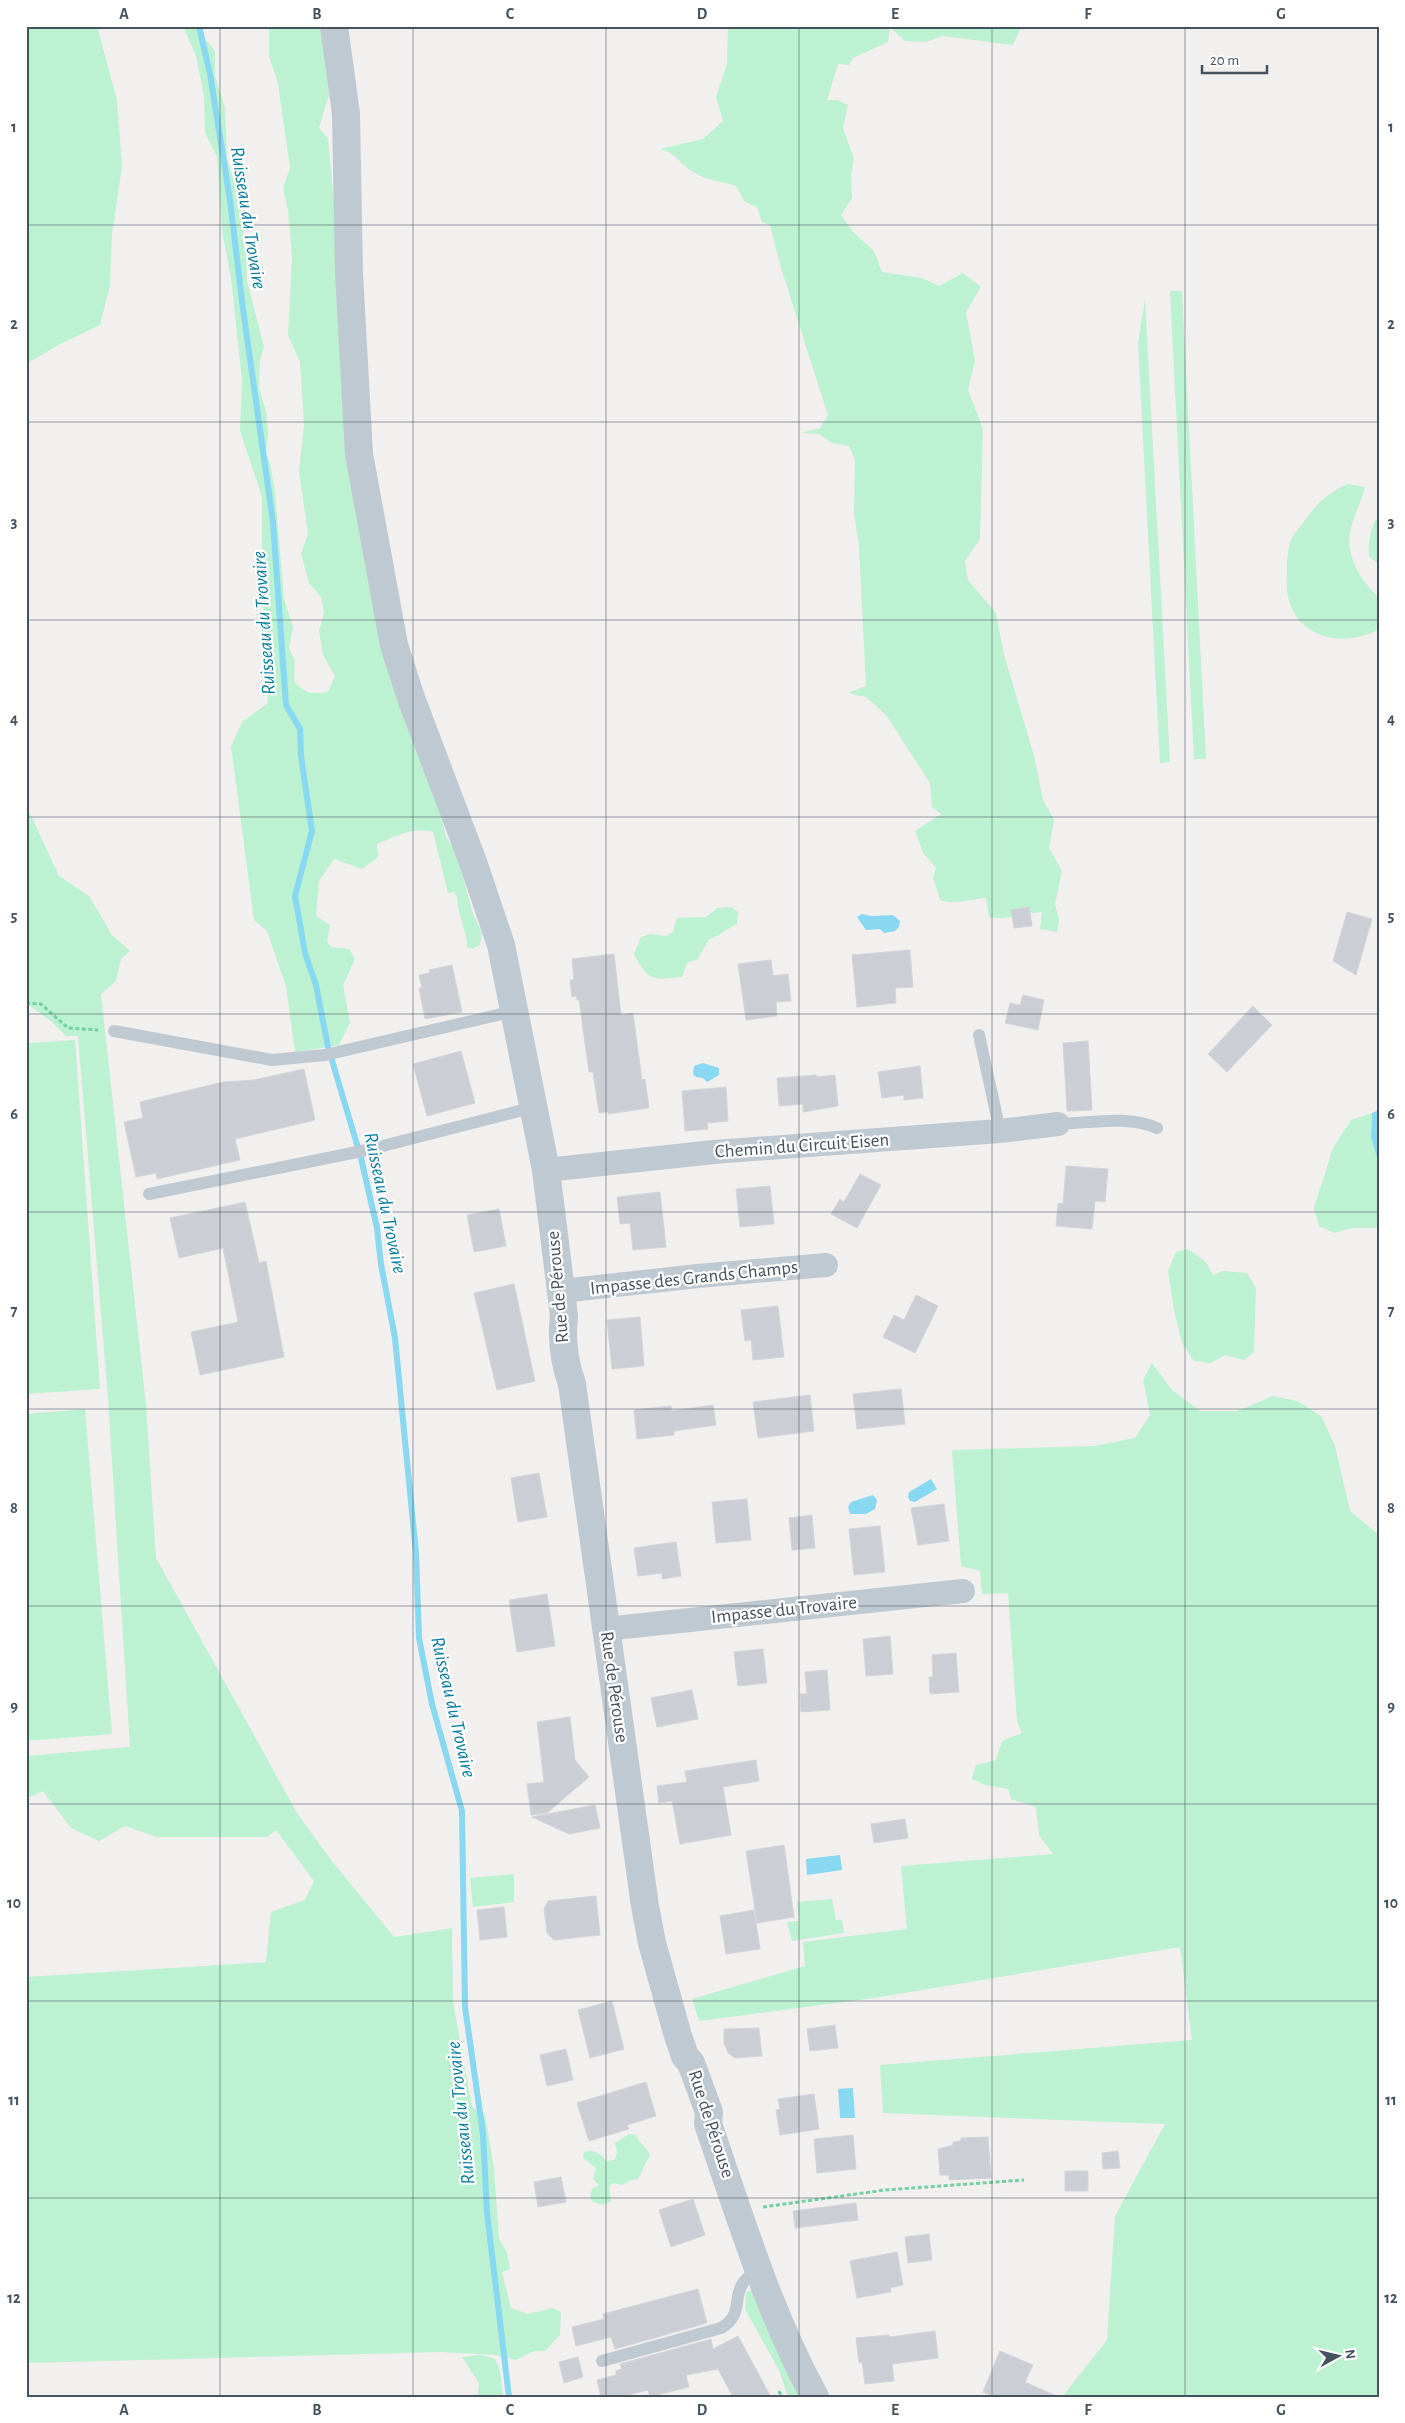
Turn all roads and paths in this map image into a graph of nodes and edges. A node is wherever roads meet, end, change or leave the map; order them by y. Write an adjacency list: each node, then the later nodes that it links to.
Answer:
1 (334, 26): 3 (street, Rue de Pérouse)
2 (26, 1003): 4 (path)
3 (515, 1011): 4 (lane); 6 (street, Rue de Pérouse)
4 (114, 1031)
5 (979, 1036): 9 (lane)
6 (534, 1106): 10 (street, Rue de Pérouse); 11 (lane)
7 (1058, 1124): 8 (lane); 9 (street, Chemin du Circuit Eisen)
8 (1157, 1128)
9 (1000, 1131): 10 (street, Chemin du Circuit Eisen)
10 (546, 1170): 13 (street, Rue de Pérouse)
11 (148, 1194)
12 (826, 1265): 13 (street, Impasse des Grands Champs)
13 (561, 1291): 15 (street, Rue de Pérouse)
14 (963, 1591): 15 (street, Impasse du Trovaire)
15 (606, 1629): 17 (street, Rue de Pérouse)
16 (1024, 2180): 17 (path)
17 (740, 2213): 18 (street, Rue de Pérouse)
18 (758, 2270): 19 (lane); 22 (street, Rue de Pérouse)
19 (602, 2361)
20 (779, 2391): 21 (path)
21 (782, 2397)
22 (815, 2397)

